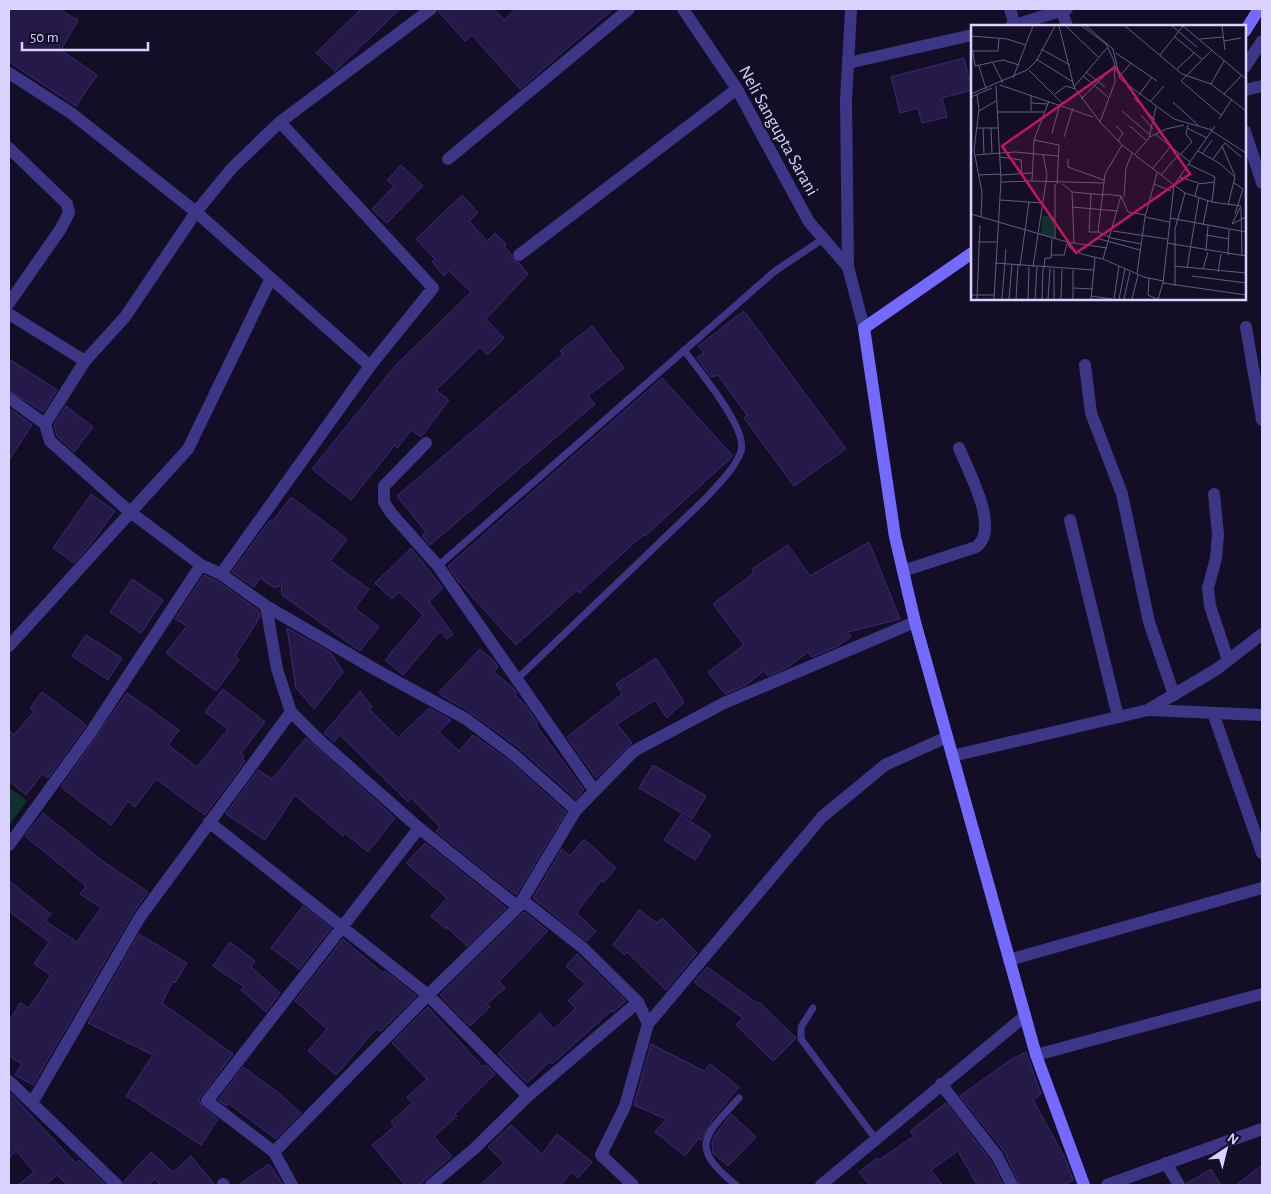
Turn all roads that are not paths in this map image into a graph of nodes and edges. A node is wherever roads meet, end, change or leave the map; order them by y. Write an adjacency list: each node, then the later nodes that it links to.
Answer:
1 (431, 9): 20 (street)
2 (629, 9): 23 (street)
3 (683, 9): 18 (street, Neli Sangupta Sarani)
4 (851, 9): 14 (street)
5 (1010, 9): 8 (street)
6 (1063, 9): 9 (street); 10 (street)
7 (1259, 9): 11 (main road)
8 (1013, 25)
9 (1016, 25)
10 (1067, 25)
11 (1246, 29)
12 (971, 35): 14 (street)
13 (1262, 41): 15 (street)
14 (848, 63): 29 (street)
15 (1246, 66)
16 (9, 73): 25 (street)
17 (1262, 86): 19 (street)
18 (737, 90): 26 (street, Neli Sangupta Sarani); 28 (street)
19 (1246, 90)
20 (280, 122): 25 (street); 38 (street)
21 (1246, 134): 24 (street)
22 (9, 148): 31 (street)
23 (448, 159)
24 (1262, 184)
25 (196, 212): 30 (street); 36 (street)
26 (823, 238): 29 (street, Neli Sangupta Sarani); 35 (lane)
27 (971, 254): 34 (main road)
28 (519, 255)
29 (848, 268): 34 (street)
30 (271, 278): 38 (street); 45 (street)
31 (9, 303)
32 (9, 314): 36 (street)
33 (1246, 327): 40 (street)
34 (864, 328): 49 (main road)
35 (684, 350): 48 (lane); 56 (lane)
36 (85, 361): 41 (street)
37 (1085, 365): 57 (street)
38 (370, 366): 50 (street)
39 (9, 398): 41 (street)
40 (1262, 420)
41 (45, 424): 45 (street)
42 (426, 443): 48 (street)
43 (959, 448): 49 (street)
44 (1214, 494): 55 (street)
45 (130, 512): 47 (street); 54 (street)
46 (1070, 520): 62 (street)
47 (201, 565): 50 (street); 69 (street)
48 (438, 566): 56 (street)
49 (903, 571): 52 (main road)
50 (221, 574): 51 (street)
51 (266, 606): 59 (street); 66 (street)
52 (915, 622): 63 (main road); 65 (street)
53 (1262, 634): 55 (street)
54 (11, 640)
55 (1228, 660): 57 (street)
56 (516, 680): 65 (street)
57 (1174, 695): 58 (street)
58 (1148, 710): 60 (street); 62 (street)
59 (291, 712): 67 (street); 68 (street)
60 (1213, 713): 61 (street); 70 (street)
61 (1262, 715)
62 (1118, 717): 64 (street)
63 (947, 737): 64 (main road); 80 (street)
64 (952, 756): 74 (main road)
65 (594, 790): 66 (street)
66 (576, 810): 72 (street)
67 (209, 822): 73 (street); 86 (street)
68 (419, 828): 72 (street); 73 (street)
69 (9, 845)
70 (1262, 852)
71 (1262, 888): 74 (street)
72 (520, 904): 76 (street); 77 (street)
73 (344, 926): 76 (street); 89 (street)
74 (1009, 960): 79 (main road)
75 (1262, 994): 81 (street)
76 (428, 995): 84 (street); 89 (street)
77 (638, 1002): 80 (street); 84 (street)
78 (813, 1008): 88 (lane)
79 (1025, 1016): 81 (main road); 83 (street)
80 (648, 1024): 94 (street)
81 (1036, 1055): 98 (main road)
82 (9, 1081): 86 (street)
83 (942, 1084): 88 (street); 97 (street)
84 (528, 1096): 93 (street)
85 (739, 1098): 95 (lane)
86 (32, 1103): 91 (street)
87 (1262, 1129): 90 (street)
88 (875, 1138): 96 (street)
89 (274, 1152): 92 (street)
90 (1166, 1163): 99 (street); 100 (street)
91 (117, 1185)
92 (292, 1185)
93 (431, 1185)
94 (633, 1185)
95 (736, 1185)
96 (821, 1185)
97 (1012, 1185)
98 (1084, 1185)
99 (1107, 1185)
100 (1179, 1185)

